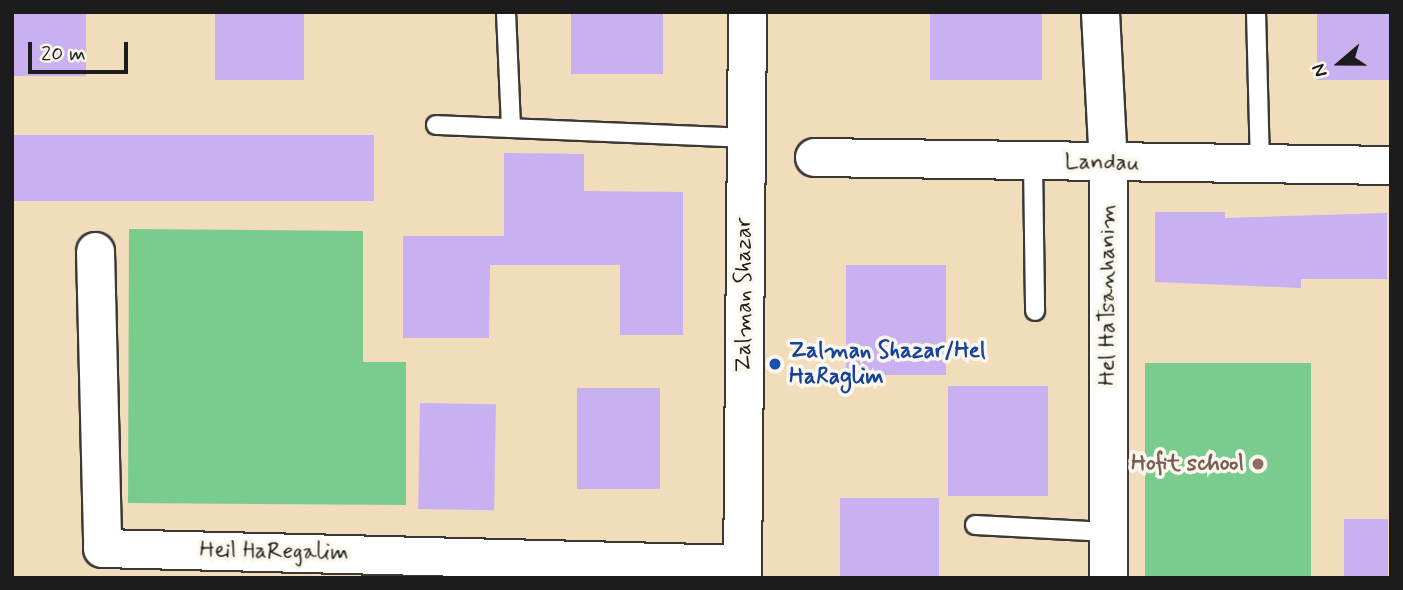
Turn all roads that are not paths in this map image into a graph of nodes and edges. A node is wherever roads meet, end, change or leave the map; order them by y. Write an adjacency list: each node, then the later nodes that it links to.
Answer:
1 (506, 12): 6 (lane)
2 (747, 12): 7 (street, Zalman Shazar)
3 (1100, 12): 10 (street, Hel HaTsanhanim)
4 (1256, 12): 11 (lane)
5 (436, 125): 6 (lane)
6 (511, 128): 7 (lane)
7 (746, 138): 17 (street, Zalman Shazar)
8 (814, 158): 9 (street, Landau)
9 (1033, 162): 10 (street, Landau); 14 (lane)
10 (1108, 163): 11 (street, Landau); 16 (street, Hel HaTsanhanim)
11 (1260, 164): 12 (street, Landau)
12 (1391, 165)
13 (95, 251): 17 (street, Heil HaRegalim)
14 (1035, 311)
15 (975, 525): 16 (lane)
16 (1108, 532): 18 (street, Hel HaTsanhanim)
17 (742, 571)
18 (1108, 578)

